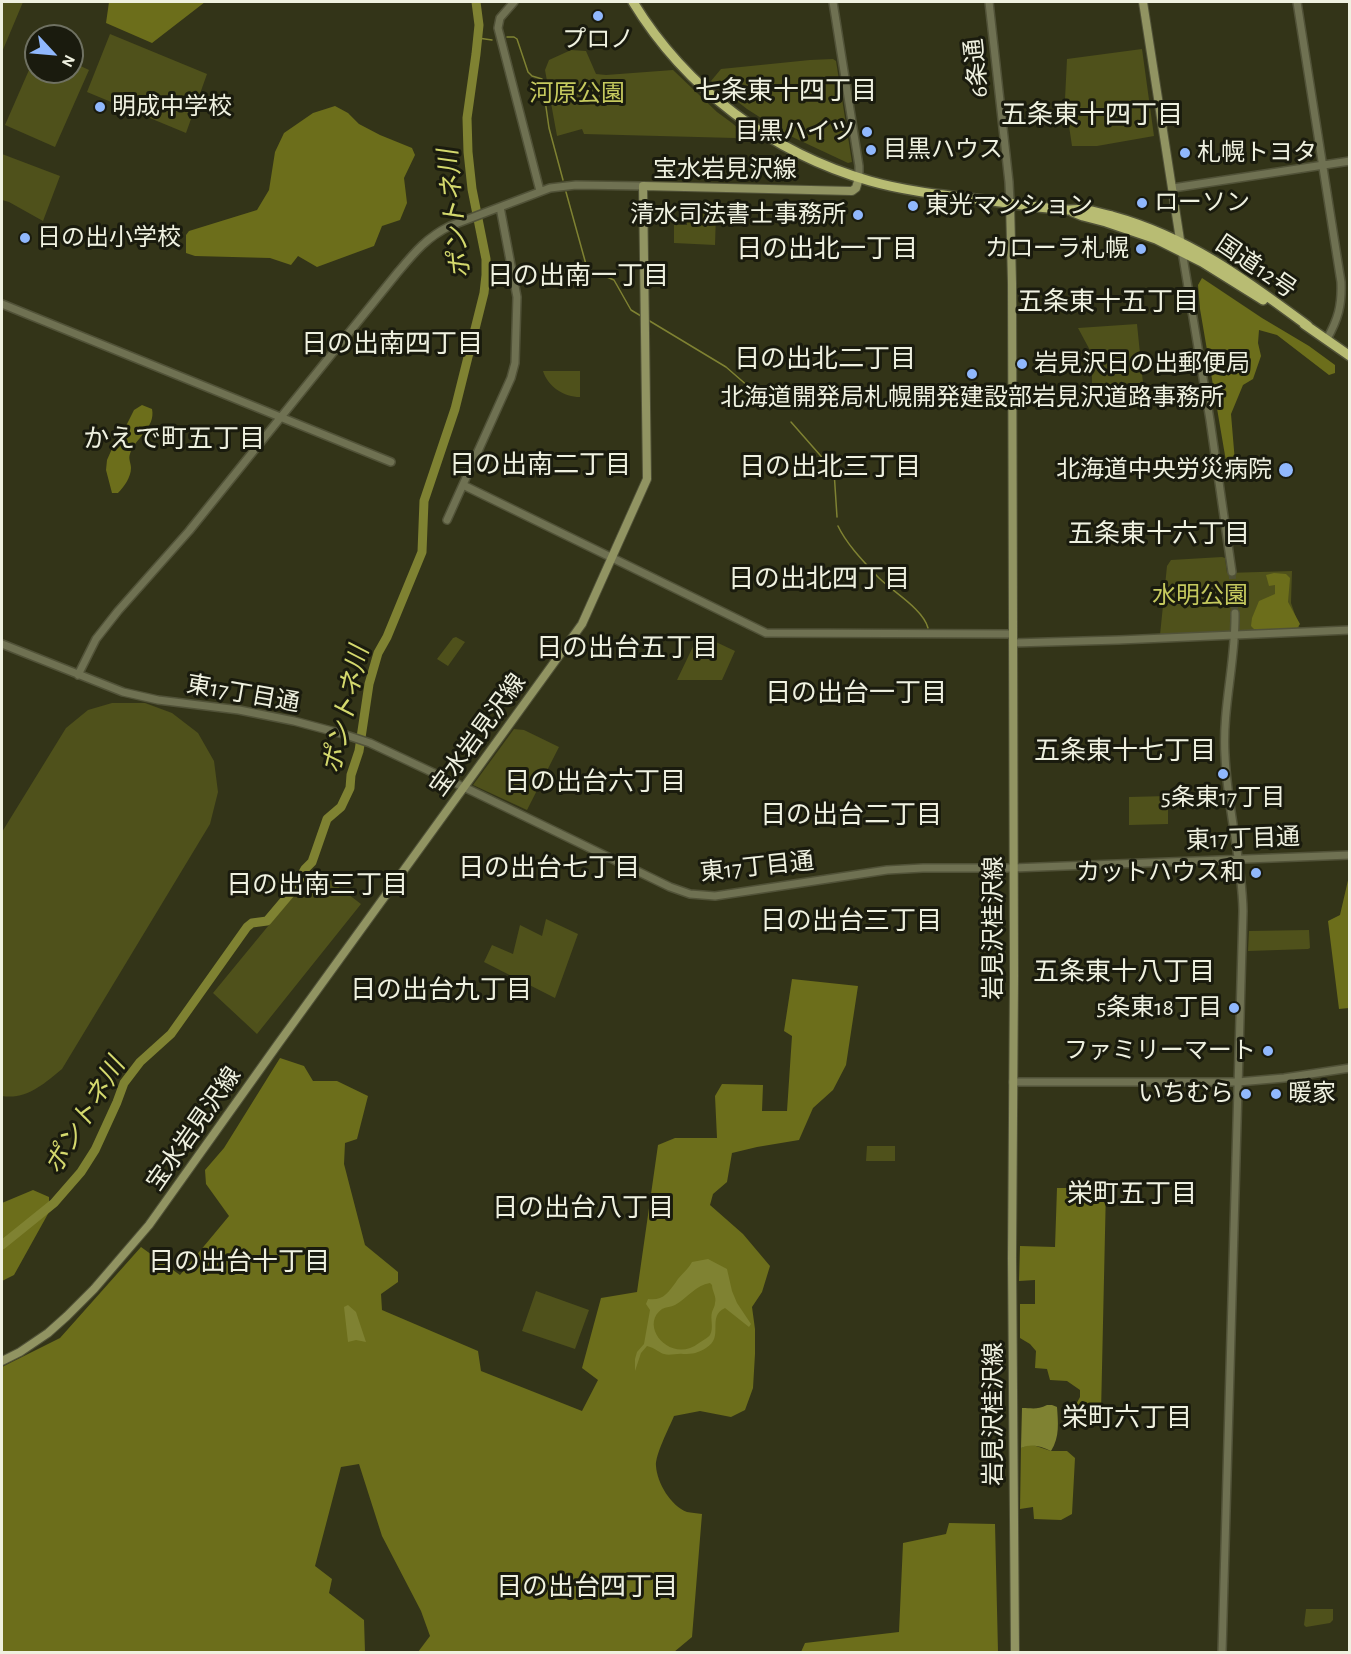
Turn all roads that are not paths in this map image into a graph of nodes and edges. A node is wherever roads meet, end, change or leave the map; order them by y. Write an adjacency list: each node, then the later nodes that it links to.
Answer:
1 (514, 2): 12 (street)
2 (633, 2): 9 (highway, 国道12号)
3 (833, 2): 9 (street)
4 (989, 2): 13 (street, 6条通)
5 (1143, 2): 11 (main road)
6 (1297, 2): 8 (street)
7 (1350, 161): 8 (street)
8 (1322, 165): 11 (street); 17 (street)
9 (859, 177): 10 (main road, 宝水岩見沢線); 13 (highway, 国道12号)
10 (643, 186): 12 (street); 23 (main road, 宝水岩見沢線)
11 (1173, 188): 15 (main road)
12 (540, 191): 14 (street)
13 (1010, 203): 15 (highway, 国道12号); 28 (main road, 岩見沢桂沢線)
14 (500, 207): 19 (street); 21 (street)
15 (1181, 247): 17 (highway, 国道12号); 24 (street)
16 (2, 304): 19 (street)
17 (1327, 339): 18 (highway, 国道12号)
18 (1350, 356)
19 (281, 417): 20 (street); 30 (street)
20 (391, 462)
21 (463, 485): 22 (street); 23 (street)
22 (447, 520)
23 (612, 558): 28 (street); 31 (main road, 宝水岩見沢線)
24 (1232, 572)
25 (1235, 613): 27 (street)
26 (1350, 630): 27 (street)
27 (1235, 635): 28 (street); 33 (street)
28 (1013, 638): 34 (main road, 岩見沢桂沢線)
29 (2, 644): 30 (street, 東17丁目通)
30 (78, 675): 31 (street, 東17丁目通)
31 (464, 787): 34 (street, 東17丁目通); 38 (main road, 宝水岩見沢線)
32 (1350, 855): 33 (street, 東17丁目通)
33 (1239, 859): 34 (street, 東17丁目通); 37 (street)
34 (1013, 868): 36 (main road, 岩見沢桂沢線)
35 (1350, 1068): 37 (street)
36 (1013, 1082): 37 (street); 39 (main road, 岩見沢桂沢線)
37 (1238, 1082): 40 (street)
38 (2, 1361)
39 (1015, 1653)
40 (1222, 1653)

